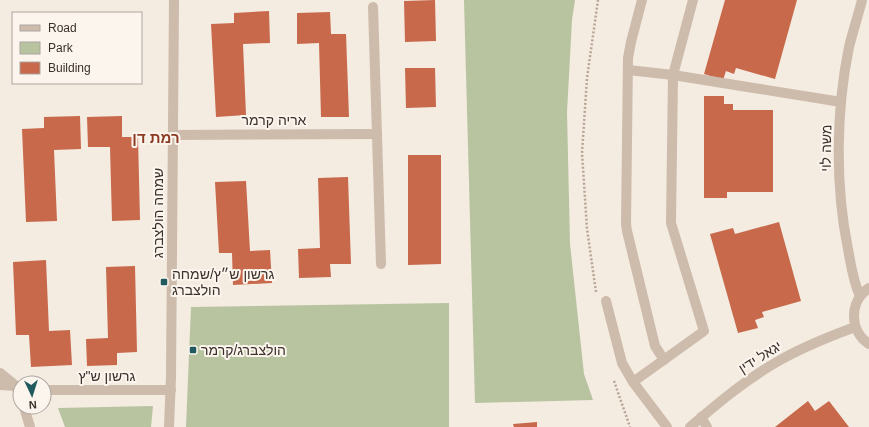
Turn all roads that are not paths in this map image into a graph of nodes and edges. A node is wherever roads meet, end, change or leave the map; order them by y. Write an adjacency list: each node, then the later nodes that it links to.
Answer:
1 (174, 0): 10 (street, שמחה הולצברג)
2 (642, 0): 6 (street)
3 (693, 0): 7 (street)
4 (862, 0): 8 (street, משה לוי)
5 (373, 7): 9 (street)
6 (628, 70): 7 (street); 17 (street)
7 (673, 75): 8 (street); 17 (street)
8 (841, 102): 13 (street, משה לוי)
9 (377, 134): 10 (street, אריה קרמר); 11 (street)
10 (172, 135): 24 (street, שמחה הולצברג)
11 (381, 264)
12 (869, 288): 13 (street)
13 (860, 296): 15 (street)
14 (606, 301): 20 (street)
15 (855, 327): 16 (street); 26 (street, יגאל ידין)
16 (869, 344)
17 (664, 360): 20 (street)
18 (0, 373): 19 (street)
19 (12, 382)
20 (634, 382): 29 (street)
21 (0, 385): 22 (street)
22 (12, 386)
23 (52, 390): 24 (street, גרשון ש"ץ)
24 (170, 390): 28 (street, שמחה הולצברג)
25 (26, 415): 27 (street)
26 (702, 417): 30 (street, יגאל ידין); 31 (street)
27 (30, 427)
28 (169, 427)
29 (667, 427)
30 (690, 427)
31 (707, 427)

